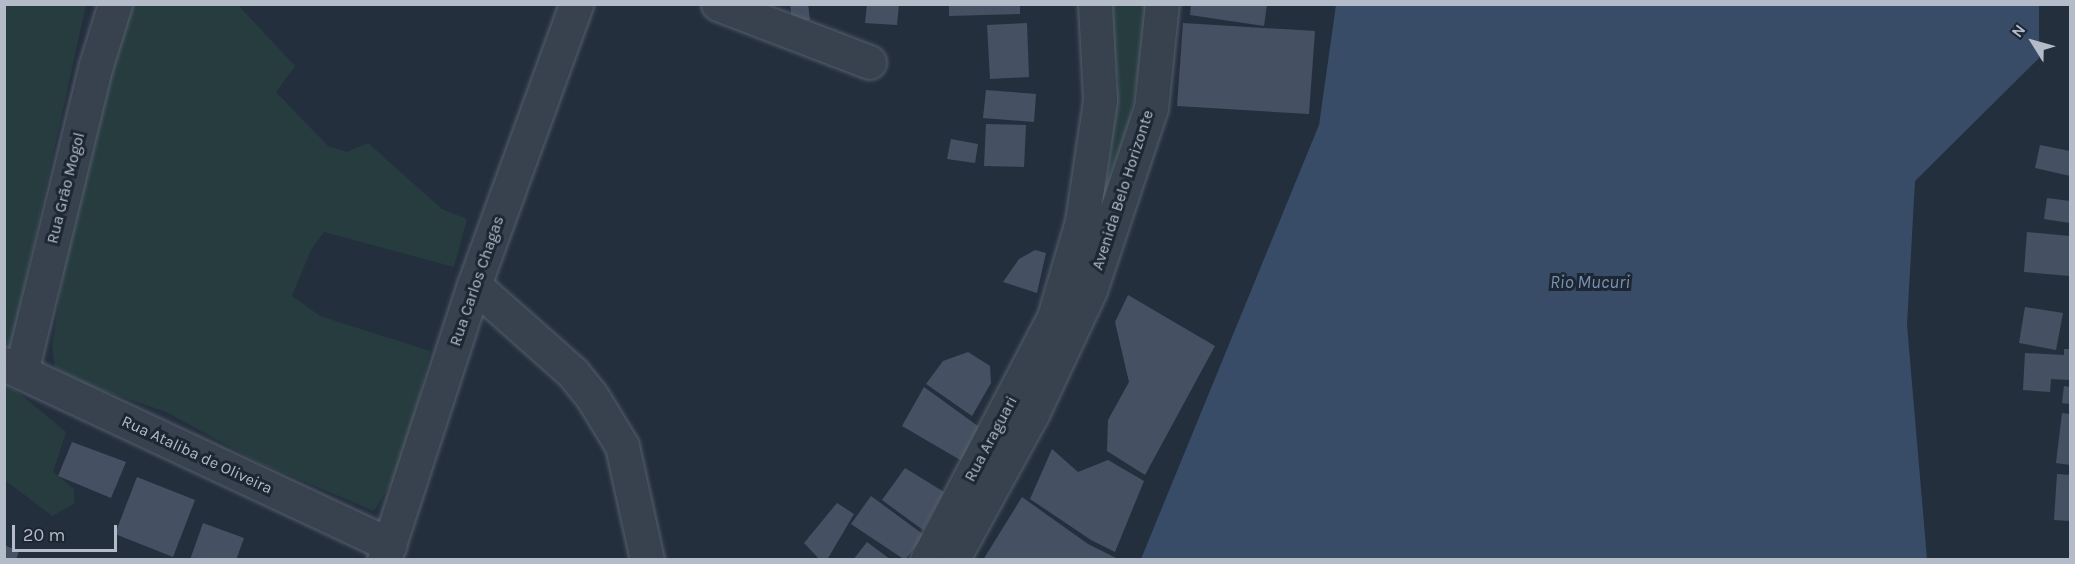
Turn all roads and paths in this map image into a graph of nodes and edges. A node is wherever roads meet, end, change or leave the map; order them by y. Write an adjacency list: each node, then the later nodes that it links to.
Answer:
1 (115, 4): 9 (street, Rua Grão Mogol)
2 (576, 4): 7 (street, Rua Carlos Chagas)
3 (718, 4): 6 (street)
4 (1095, 4): 8 (street, Avenida Belo Horizonte)
5 (1162, 4): 8 (street, Avenida Belo Horizonte)
6 (869, 62)
7 (474, 285): 10 (street, Rua Carlos Chagas); 11 (street)
8 (1062, 326): 12 (street, Rua Araguari); 13 (street, Rua Araguari)
9 (13, 368): 10 (street, Rua Ataliba de Oliveira)
10 (387, 552)
11 (647, 560)
12 (927, 560)
13 (952, 560)

